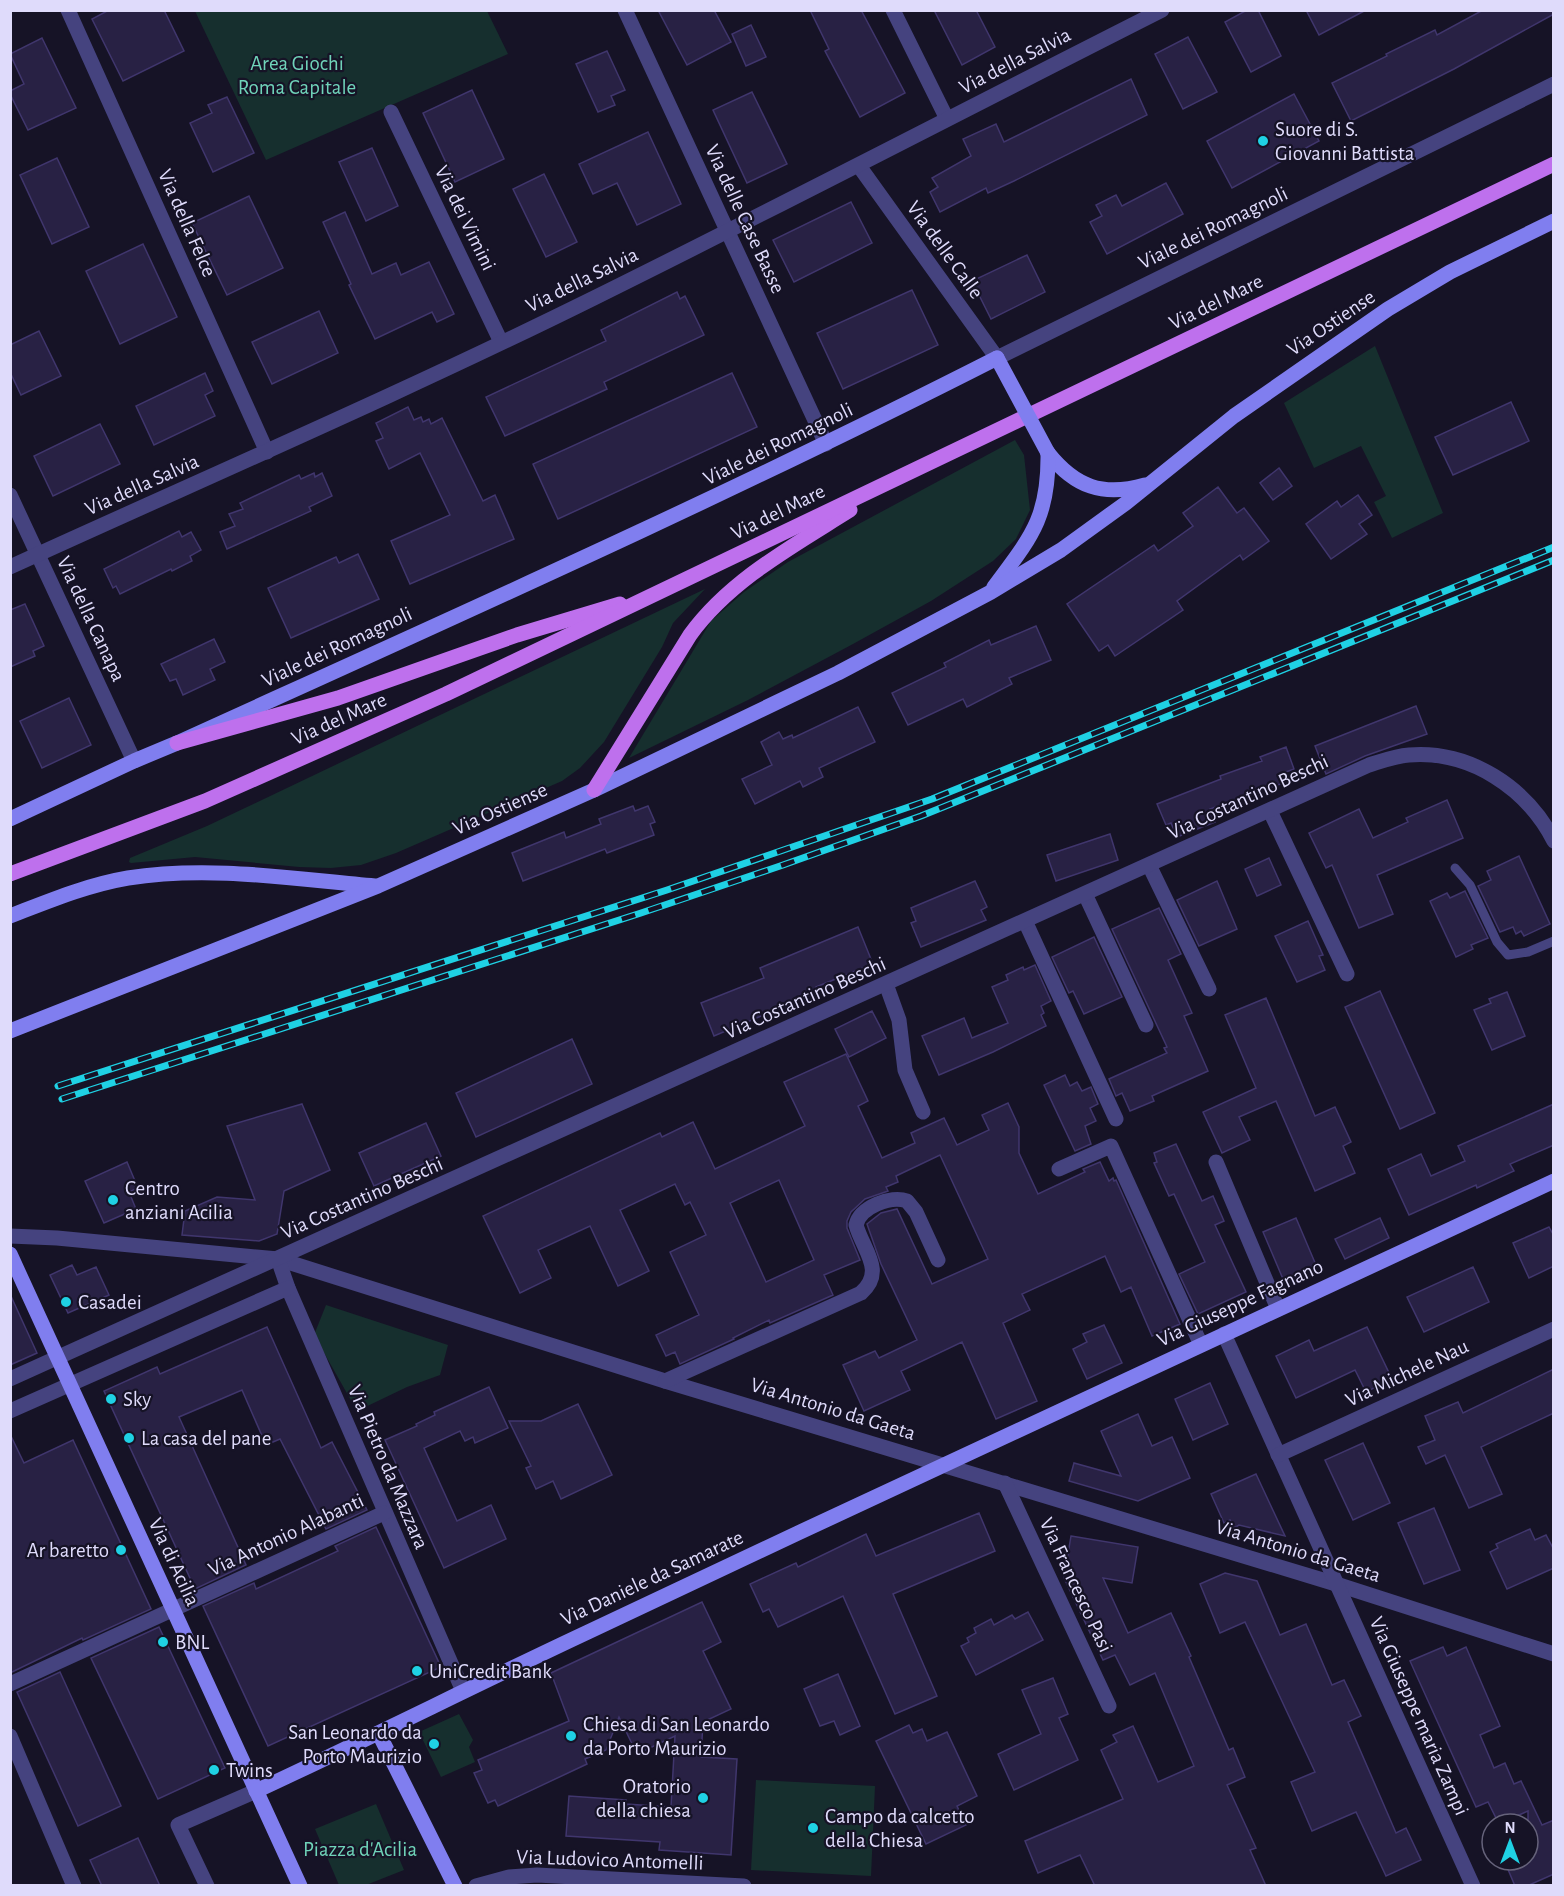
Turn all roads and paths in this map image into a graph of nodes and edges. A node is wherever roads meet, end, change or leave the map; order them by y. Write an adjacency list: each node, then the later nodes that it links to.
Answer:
1 (68, 10): 15 (street, Via della Felce)
2 (625, 10): 11 (street, Via delle Case Basse)
3 (893, 10): 7 (street)
4 (1162, 10): 7 (street, Via della Salvia)
5 (1554, 84): 13 (street, Viale dei Romagnoli)
6 (391, 112): 12 (street, Via dei Vimini)
7 (947, 119): 9 (street, Via della Salvia)
8 (1554, 164): 17 (main road, Via del Mare)
9 (859, 166): 11 (street, Via della Salvia); 13 (street, Via delle Calle)
10 (1554, 221): 18 (main road, Via Ostiense)
11 (727, 231): 12 (street, Via della Salvia); 14 (street, Via delle Case Basse)
12 (501, 342): 15 (street, Via della Salvia)
13 (997, 358): 14 (main road, Viale dei Romagnoli); 16 (main road, Via Ostiense, bridge)
14 (826, 444): 24 (main road, Viale dei Romagnoli)
15 (267, 452): 20 (street, Via della Salvia)
16 (1048, 453): 18 (main road, Via Ostiense); 23 (main road, Via Ostiense)
17 (918, 468): 22 (main road, Via del Mare); 26 (main road)
18 (1148, 485): 23 (main road, Via Ostiense)
19 (10, 495): 20 (street, Via della Canapa)
20 (38, 555): 21 (street, Via della Salvia); 25 (street, Via della Canapa)
21 (10, 567)
22 (663, 592): 24 (main road); 32 (main road, Via del Mare)
23 (990, 592): 26 (main road, Via Ostiense)
24 (177, 743): 25 (main road, Viale dei Romagnoli)
25 (134, 761): 28 (main road, Viale dei Romagnoli)
26 (594, 790): 33 (main road, Via Ostiense)
27 (1270, 811): 29 (street, Via Costantino Beschi); 30 (street, Via Costantino Beschi); 38 (street)
28 (10, 819)
29 (1554, 841)
30 (1149, 866): 34 (street, Via Costantino Beschi); 40 (street)
31 (1455, 868): 37 (lane)
32 (10, 874)
33 (378, 886): 35 (main road); 41 (main road, Via Ostiense)
34 (1085, 894): 36 (street, Via Costantino Beschi); 42 (street)
35 (10, 916)
36 (1025, 921): 39 (street, Via Costantino Beschi); 46 (street)
37 (1554, 941)
38 (1347, 974)
39 (886, 984): 45 (street); 52 (street, Via Costantino Beschi)
40 (1209, 989)
41 (39, 1021): 43 (main road, Via Ostiense); 44 (main road)
42 (1146, 1025)
43 (10, 1031)
44 (10, 1040)
45 (923, 1112)
46 (1116, 1119)
47 (1216, 1162): 55 (street)
48 (1059, 1169): 58 (street)
49 (1554, 1181): 55 (main road, Via Giuseppe Fagnano)
50 (10, 1236): 52 (street, Via Antonio da Gaeta)
51 (10, 1254): 59 (main road, Via di Acilia)
52 (278, 1259): 54 (street, Via Pietro da Mazzara); 59 (street, Via Costantino Beschi); 61 (street, Via Antonio da Gaeta)
53 (938, 1260): 61 (street)
54 (288, 1288): 62 (street); 67 (street, Via Pietro da Mazzara)
55 (1278, 1309): 57 (main road, Via Giuseppe Fagnano)
56 (1554, 1329): 64 (street, Via Michele Nau)
57 (1224, 1334): 58 (main road, Via Giuseppe Fagnano); 64 (street, Via Giuseppe maria Zampi)
58 (1201, 1345): 65 (main road, Via Giuseppe Fagnano)
59 (57, 1358): 60 (street, Via Costantino Beschi); 62 (main road, Via di Acilia)
60 (10, 1379)
61 (665, 1381): 65 (street, Via Antonio da Gaeta)
62 (69, 1384): 63 (street); 69 (main road, Via di Acilia)
63 (10, 1411)
64 (1278, 1455): 68 (street, Via Giuseppe maria Zampi)
65 (944, 1464): 66 (street, Via Antonio da Gaeta); 72 (main road, Via Daniele da Samarate)
66 (1005, 1483): 68 (street, Via Antonio da Gaeta); 73 (street, Via Francesco Pasi)
67 (384, 1512): 69 (street, Via Antonio Alabanti); 72 (street, Via Pietro da Mazzara)
68 (1336, 1584): 70 (street, Via Antonio da Gaeta); 83 (street, Via Giuseppe maria Zampi)
69 (173, 1611): 71 (street, Via Antonio Alabanti); 76 (main road, Via di Acilia)
70 (1554, 1654)
71 (10, 1684)
72 (463, 1690): 74 (main road, Via Daniele da Samarate)
73 (1109, 1706)
74 (379, 1734): 76 (main road, Via Daniele da Samarate); 80 (main road)
75 (10, 1736): 78 (street)
76 (256, 1791): 77 (main road, Via di Acilia); 79 (street)
77 (296, 1884)
78 (74, 1886)
79 (207, 1886)
80 (455, 1886)
81 (476, 1886): 82 (street, Via Ludovico Antomelli)
82 (744, 1886)
83 (1473, 1886)

